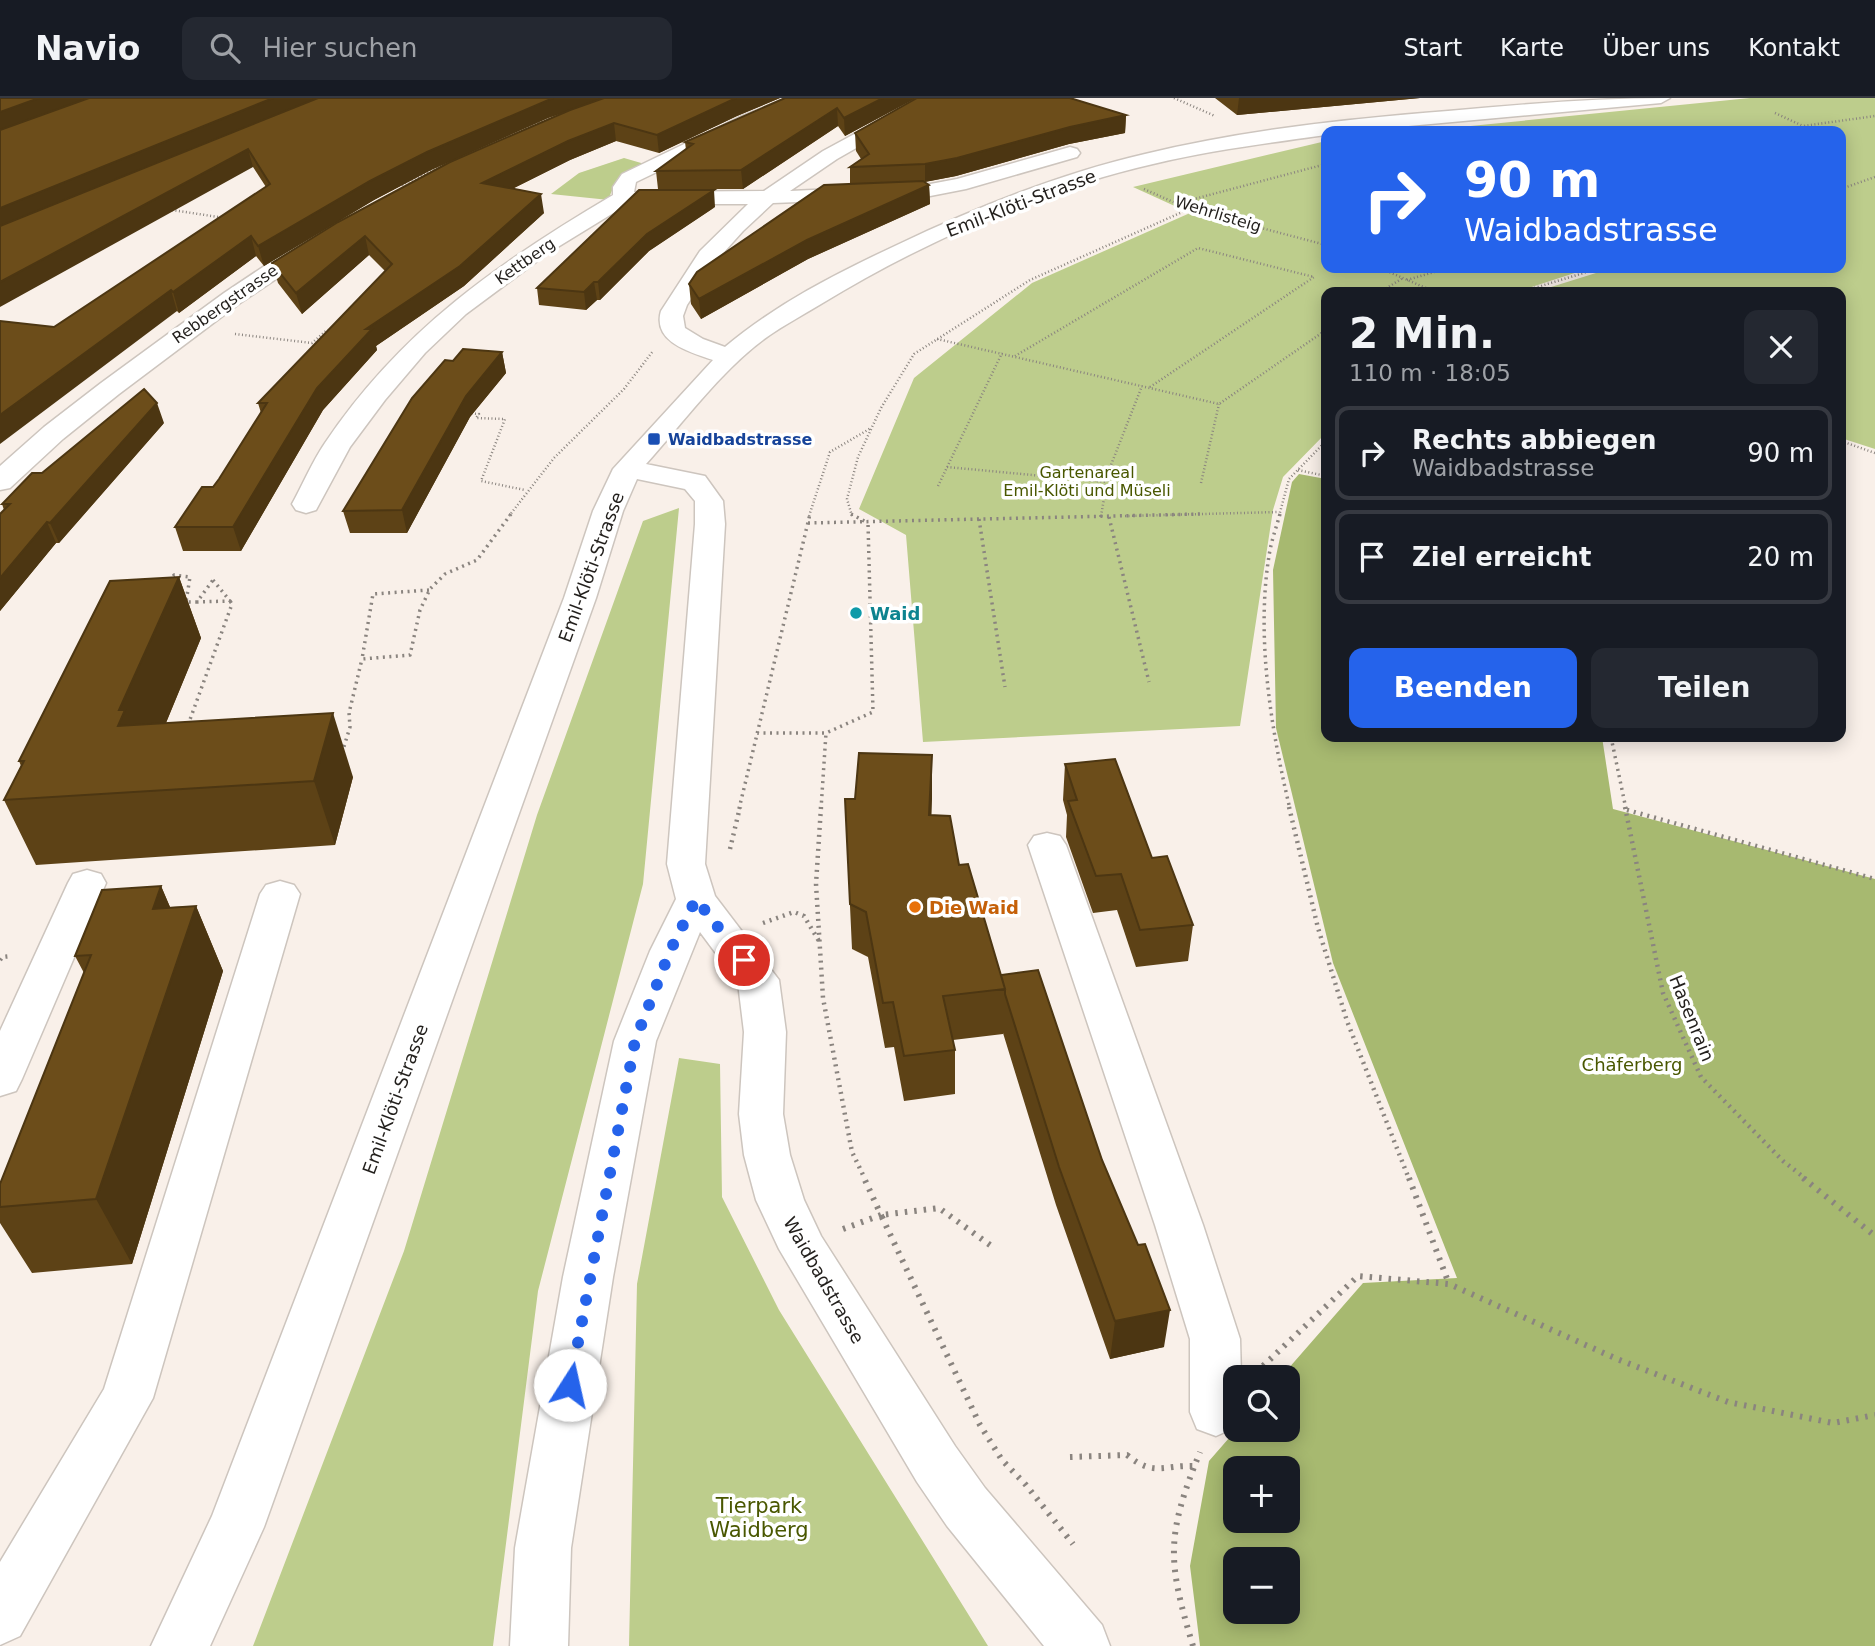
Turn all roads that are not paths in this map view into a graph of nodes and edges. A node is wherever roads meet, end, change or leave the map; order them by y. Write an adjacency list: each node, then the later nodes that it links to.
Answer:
1 (803, 98): 8 (street, Kettberg)
2 (935, 98): 7 (street)
3 (1661, 98): 4 (street, Emil-Klöti-Strasse)
4 (1358, 126)
5 (1321, 129): 10 (street, Emil-Klöti-Strasse)
6 (1070, 153): 7 (street)
7 (768, 196): 8 (street); 10 (street)
8 (624, 198): 13 (street, Kettberg)
9 (339, 228): 12 (street, Rebbergstrasse)
10 (729, 357): 11 (street, Emil-Klöti-Strasse)
11 (627, 469): 17 (street, Waidbadstrasse); 21 (street, Emil-Klöti-Strasse)
12 (0, 482)
13 (306, 504)
14 (1047, 845): 19 (street)
15 (87, 883): 18 (street)
16 (280, 894): 20 (street)
17 (696, 899): 22 (street); 23 (street, Waidbadstrasse)
18 (0, 1079)
19 (1216, 1412)
20 (0, 1616)
21 (180, 1646)
22 (539, 1646)
23 (1081, 1646)

